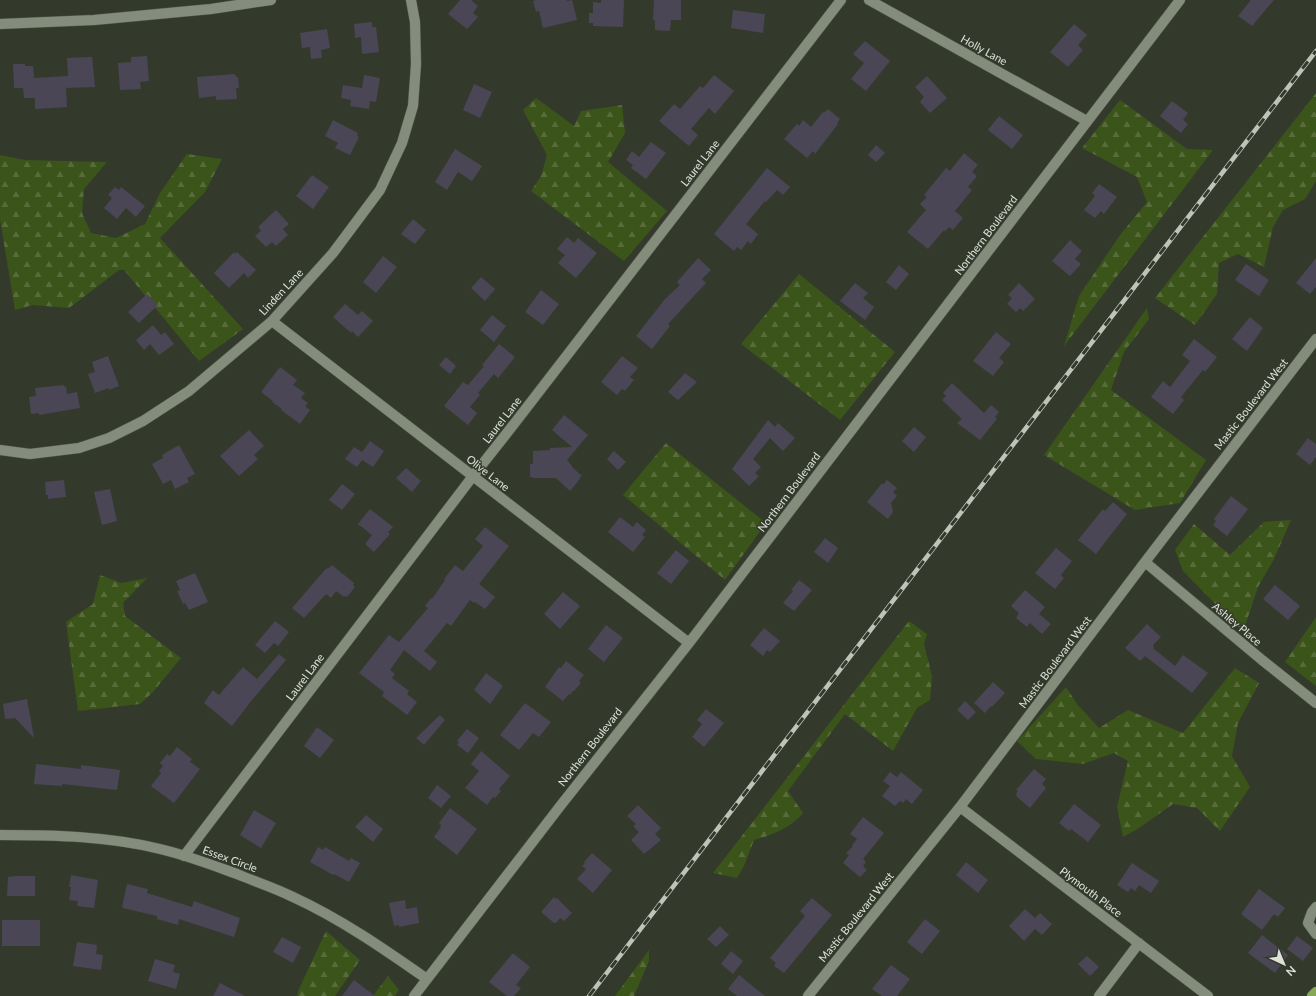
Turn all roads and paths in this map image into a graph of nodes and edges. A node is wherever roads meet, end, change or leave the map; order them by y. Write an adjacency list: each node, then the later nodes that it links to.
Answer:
1 (271, 0): 6 (street)
2 (411, 0): 8 (street, Linden Lane)
3 (841, 0): 11 (street, Laurel Lane)
4 (869, 0): 7 (street, Holly Lane)
5 (1180, 0): 7 (street, Northern Boulevard)
6 (0, 24)
7 (1088, 121): 13 (street, Northern Boulevard)
8 (272, 321): 10 (street, Linden Lane); 11 (street, Olive Lane)
9 (1316, 339): 12 (street, Mastic Boulevard West)
10 (0, 450)
11 (473, 476): 13 (street, Olive Lane); 17 (street, Laurel Lane)
12 (1144, 562): 14 (street, Ashley Place); 15 (street, Mastic Boulevard West)
13 (689, 643): 21 (street, Northern Boulevard)
14 (1316, 702)
15 (960, 807): 20 (street, Plymouth Place); 24 (street, Mastic Boulevard West)
16 (0, 835): 17 (street, Essex Circle)
17 (184, 856): 21 (street, Essex Circle)
18 (1316, 907): 19 (street)
19 (1316, 934)
20 (1139, 943): 25 (street); 26 (street, Plymouth Place)
21 (427, 979): 23 (street, Northern Boulevard)
22 (1316, 992): 27 (main road)
23 (414, 996)
24 (808, 996)
25 (1099, 996)
26 (1208, 996)
27 (1312, 996)

